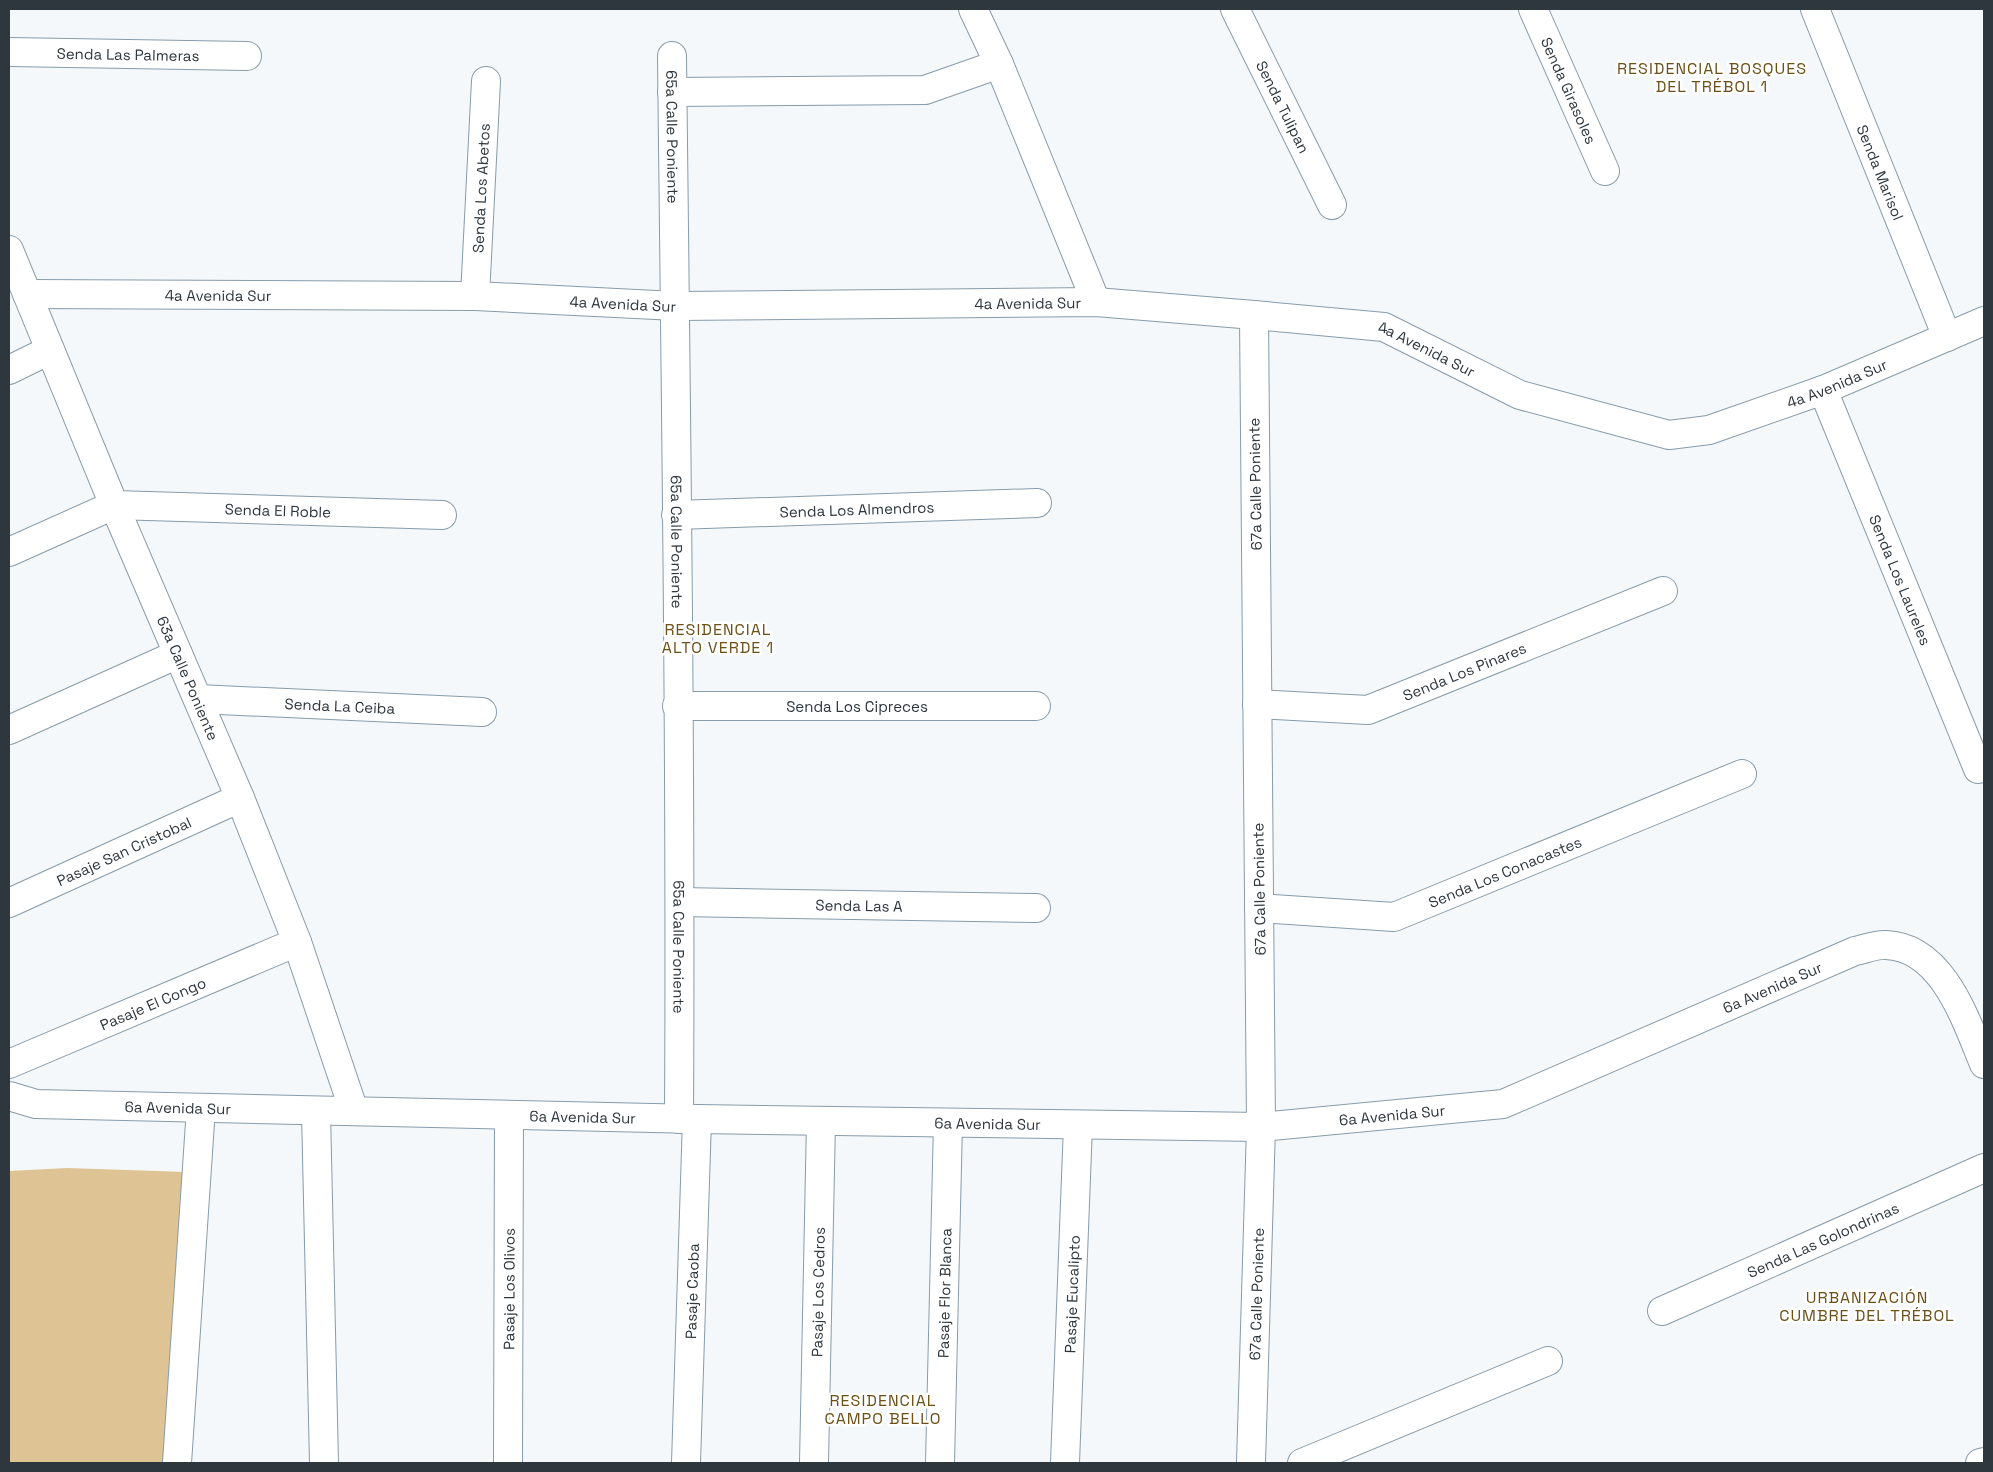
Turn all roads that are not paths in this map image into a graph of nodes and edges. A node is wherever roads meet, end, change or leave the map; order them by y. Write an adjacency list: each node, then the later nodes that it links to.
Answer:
1 (973, 9): 8 (street)
2 (1235, 9): 12 (street, Senda Tulipan)
3 (1533, 9): 11 (street, Senda Girasoles)
4 (1815, 9): 20 (street, Senda Marisol)
5 (9, 52): 6 (street, Senda Las Palmeras)
6 (247, 56)
7 (672, 56): 10 (street, 65a Calle Poniente)
8 (999, 64): 10 (street); 16 (street)
9 (486, 81): 15 (street, Senda Los Abetos)
10 (672, 92): 17 (street, 65a Calle Poniente)
11 (1606, 171)
12 (1332, 205)
13 (9, 250): 14 (street, 63a Calle Poniente)
14 (27, 294): 15 (street, 4a Avenida Sur); 21 (street, 63a Calle Poniente)
15 (475, 296): 17 (street, 4a Avenida Sur)
16 (1096, 302): 17 (street, 4a Avenida Sur); 18 (street, 4a Avenida Sur)
17 (676, 306): 27 (street, 65a Calle Poniente)
18 (1254, 315): 23 (street, 4a Avenida Sur); 32 (street, 67a Calle Poniente)
19 (1984, 321): 20 (street, 4a Avenida Sur)
20 (1947, 337): 23 (street, 4a Avenida Sur)
21 (50, 350): 22 (street); 25 (street, 63a Calle Poniente)
22 (9, 370)
23 (1823, 390): 37 (street, Senda Los Laureles)
24 (1038, 503): 27 (street, Senda Los Almendros)
25 (114, 505): 26 (street, Senda El Roble); 28 (street); 30 (street, 63a Calle Poniente)
26 (442, 515)
27 (676, 516): 33 (street, 65a Calle Poniente)
28 (9, 552)
29 (1663, 591): 32 (street, Senda Los Pinares)
30 (178, 654): 31 (street, 63a Calle Poniente); 36 (street)
31 (198, 699): 35 (street, Senda La Ceiba); 39 (street, 63a Calle Poniente)
32 (1257, 704): 43 (street, 67a Calle Poniente)
33 (677, 706): 34 (street, Senda Los Cipreces); 40 (street, 65a Calle Poniente)
34 (1036, 706)
35 (482, 712)
36 (9, 730)
37 (1978, 770)
38 (1742, 774): 43 (street, Senda Los Conacastes)
39 (240, 798): 41 (street, Pasaje San Cristobal); 44 (street, 63a Calle Poniente)
40 (680, 902): 42 (street, Senda Las A); 52 (street, 65a Calle Poniente)
41 (9, 903)
42 (1036, 908)
43 (1259, 908): 56 (street, 67a Calle Poniente)
44 (298, 942): 45 (street, Pasaje El Congo); 49 (street, 63a Calle Poniente)
45 (9, 1064)
46 (1984, 1064): 56 (street, 6a Avenida Sur)
47 (9, 1096): 48 (street, 6a Avenida Sur)
48 (201, 1108): 50 (street, 6a Avenida Sur); 61 (street)
49 (354, 1111): 50 (street, 6a Avenida Sur); 51 (street, 6a Avenida Sur)
50 (316, 1112): 62 (street)
51 (510, 1115): 52 (street, 6a Avenida Sur); 63 (street, Pasaje Los Olivos)
52 (688, 1119): 53 (street, 6a Avenida Sur); 64 (street, Pasaje Caoba)
53 (821, 1121): 54 (street, 6a Avenida Sur); 65 (street, Pasaje Los Cedros)
54 (948, 1123): 55 (street, 6a Avenida Sur); 66 (street, Pasaje Flor Blanca)
55 (1078, 1125): 56 (street, 6a Avenida Sur); 67 (street, Pasaje Eucalipto)
56 (1261, 1127): 68 (street, 67a Calle Poniente)
57 (1984, 1168): 58 (street, Senda Las Golondrinas)
58 (1662, 1311)
59 (1548, 1360): 69 (street)
60 (1984, 1462): 70 (street)
61 (176, 1463)
62 (324, 1463)
63 (508, 1463)
64 (686, 1463)
65 (814, 1463)
66 (940, 1463)
67 (1065, 1463)
68 (1251, 1463)
69 (1302, 1463)
70 (1980, 1463)

